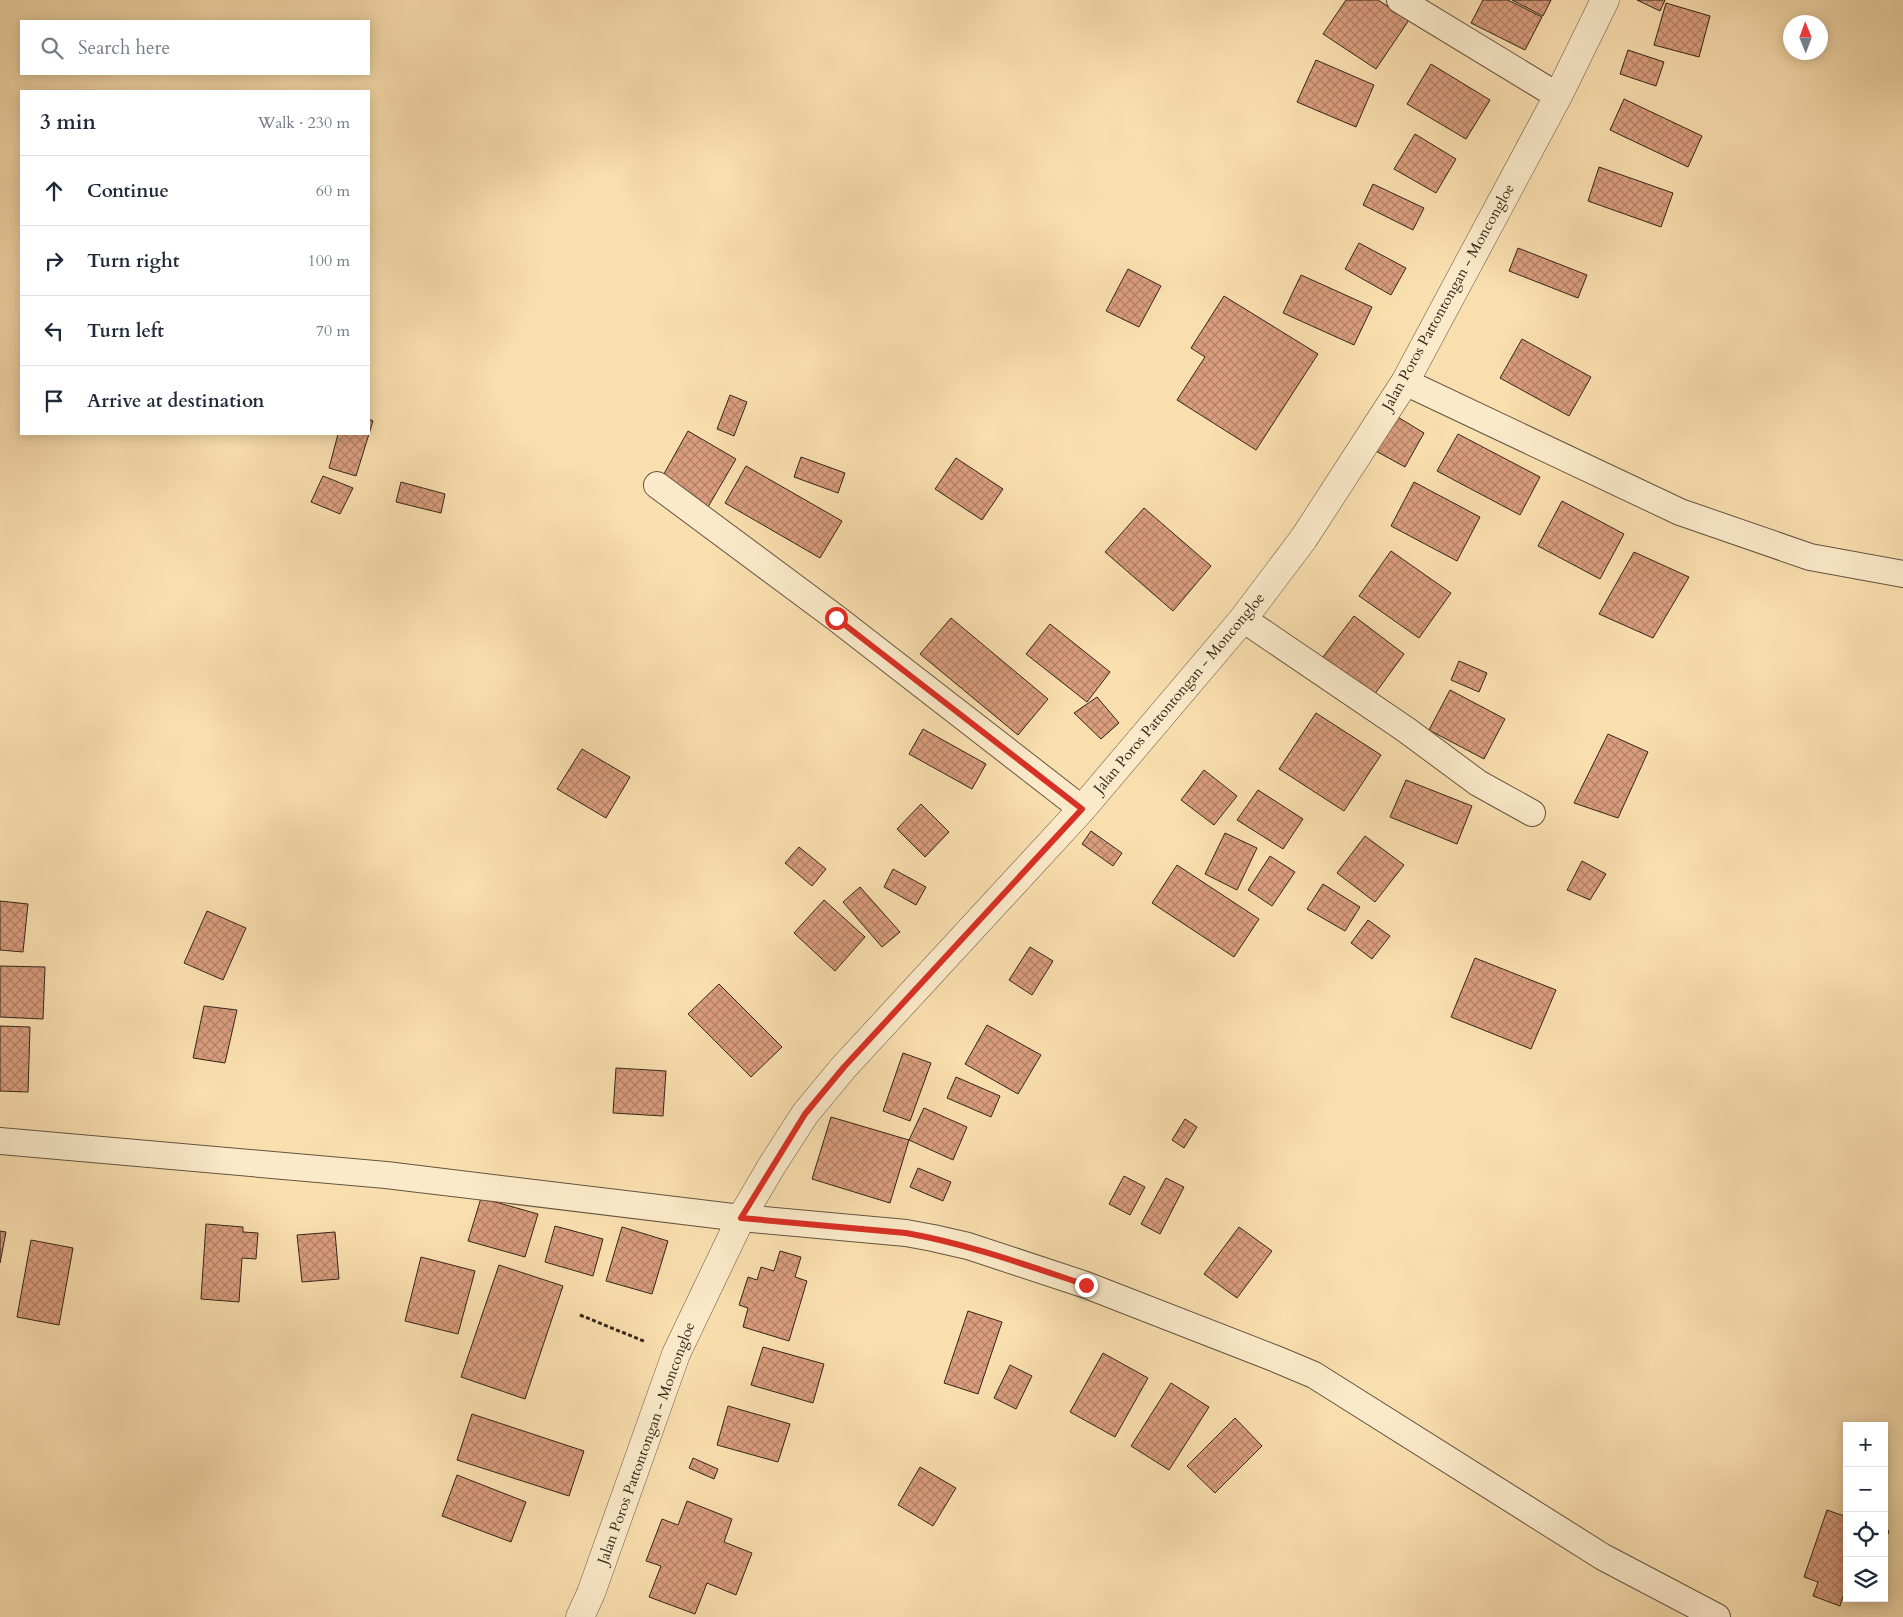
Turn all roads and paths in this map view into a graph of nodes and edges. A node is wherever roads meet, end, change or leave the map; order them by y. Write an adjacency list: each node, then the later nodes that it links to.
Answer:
1 (1400, 0): 3 (street)
2 (1605, 0): 3 (street, Jalan Poros Pattontongan - Moncongloe)
3 (1558, 96): 4 (street, Jalan Poros Pattontongan - Moncongloe)
4 (1405, 382): 6 (street); 7 (street, Jalan Poros Pattontongan - Moncongloe)
5 (657, 485): 8 (street)
6 (1903, 574)
7 (1243, 619): 8 (street, Jalan Poros Pattontongan - Moncongloe); 9 (street)
8 (1082, 809): 11 (street, Jalan Poros Pattontongan - Moncongloe)
9 (1532, 813)
10 (0, 1141): 11 (street)
11 (741, 1218): 13 (street, Jalan Poros Pattontongan - Moncongloe); 15 (street)
12 (580, 1315): 13 (path)
13 (676, 1354): 14 (street, Jalan Poros Pattontongan - Moncongloe)
14 (580, 1617)
15 (1717, 1617)

